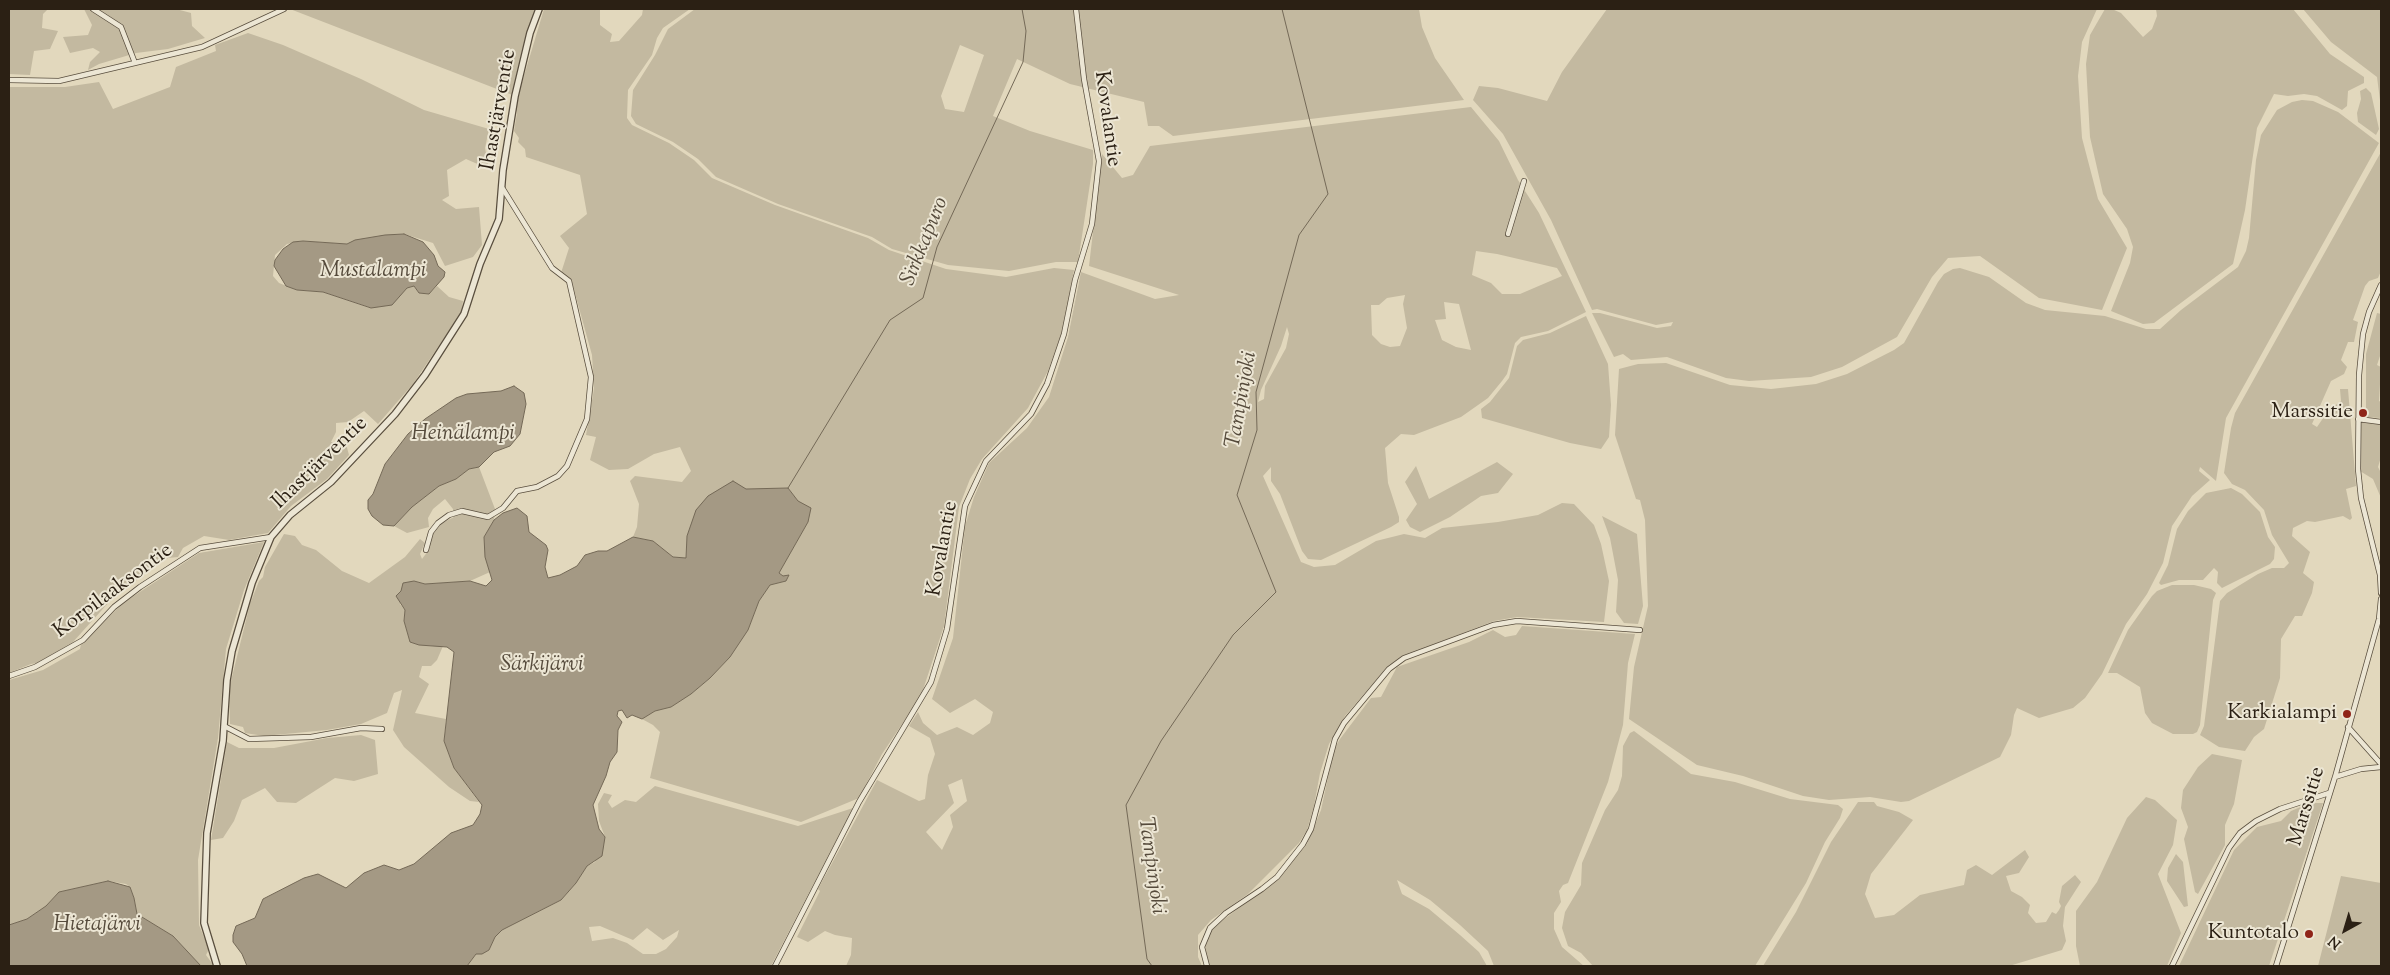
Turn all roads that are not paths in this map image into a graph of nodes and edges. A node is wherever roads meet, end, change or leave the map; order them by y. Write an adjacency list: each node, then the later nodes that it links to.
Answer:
1 (93, 9): 5 (street)
2 (284, 9): 5 (street)
3 (539, 9): 8 (street, Ihastjärventie)
4 (1076, 9): 26 (street, Kovalantie)
5 (135, 63): 6 (street)
6 (9, 80)
7 (1524, 181): 9 (street)
8 (503, 189): 13 (street, Ihastjärventie); 14 (street)
9 (1508, 234)
10 (2381, 285): 11 (street)
11 (2358, 419): 12 (street); 15 (street)
12 (2381, 422)
13 (272, 537): 18 (street, Korpilaaksontie); 19 (street, Ihastjärventie)
14 (426, 550)
15 (2381, 593)
16 (2381, 599): 20 (street, Marssitie)
17 (1640, 630): 27 (street)
18 (9, 676)
19 (224, 726): 21 (street); 25 (street, Ihastjärventie)
20 (2348, 727): 22 (street); 23 (street, Marssitie)
21 (382, 729)
22 (2381, 765): 23 (street)
23 (2335, 777): 24 (street, Marssitie)
24 (2329, 793): 28 (street); 29 (street, Marssitie)
25 (218, 966)
26 (774, 966)
27 (1207, 966)
28 (2172, 966)
29 (2276, 966)

